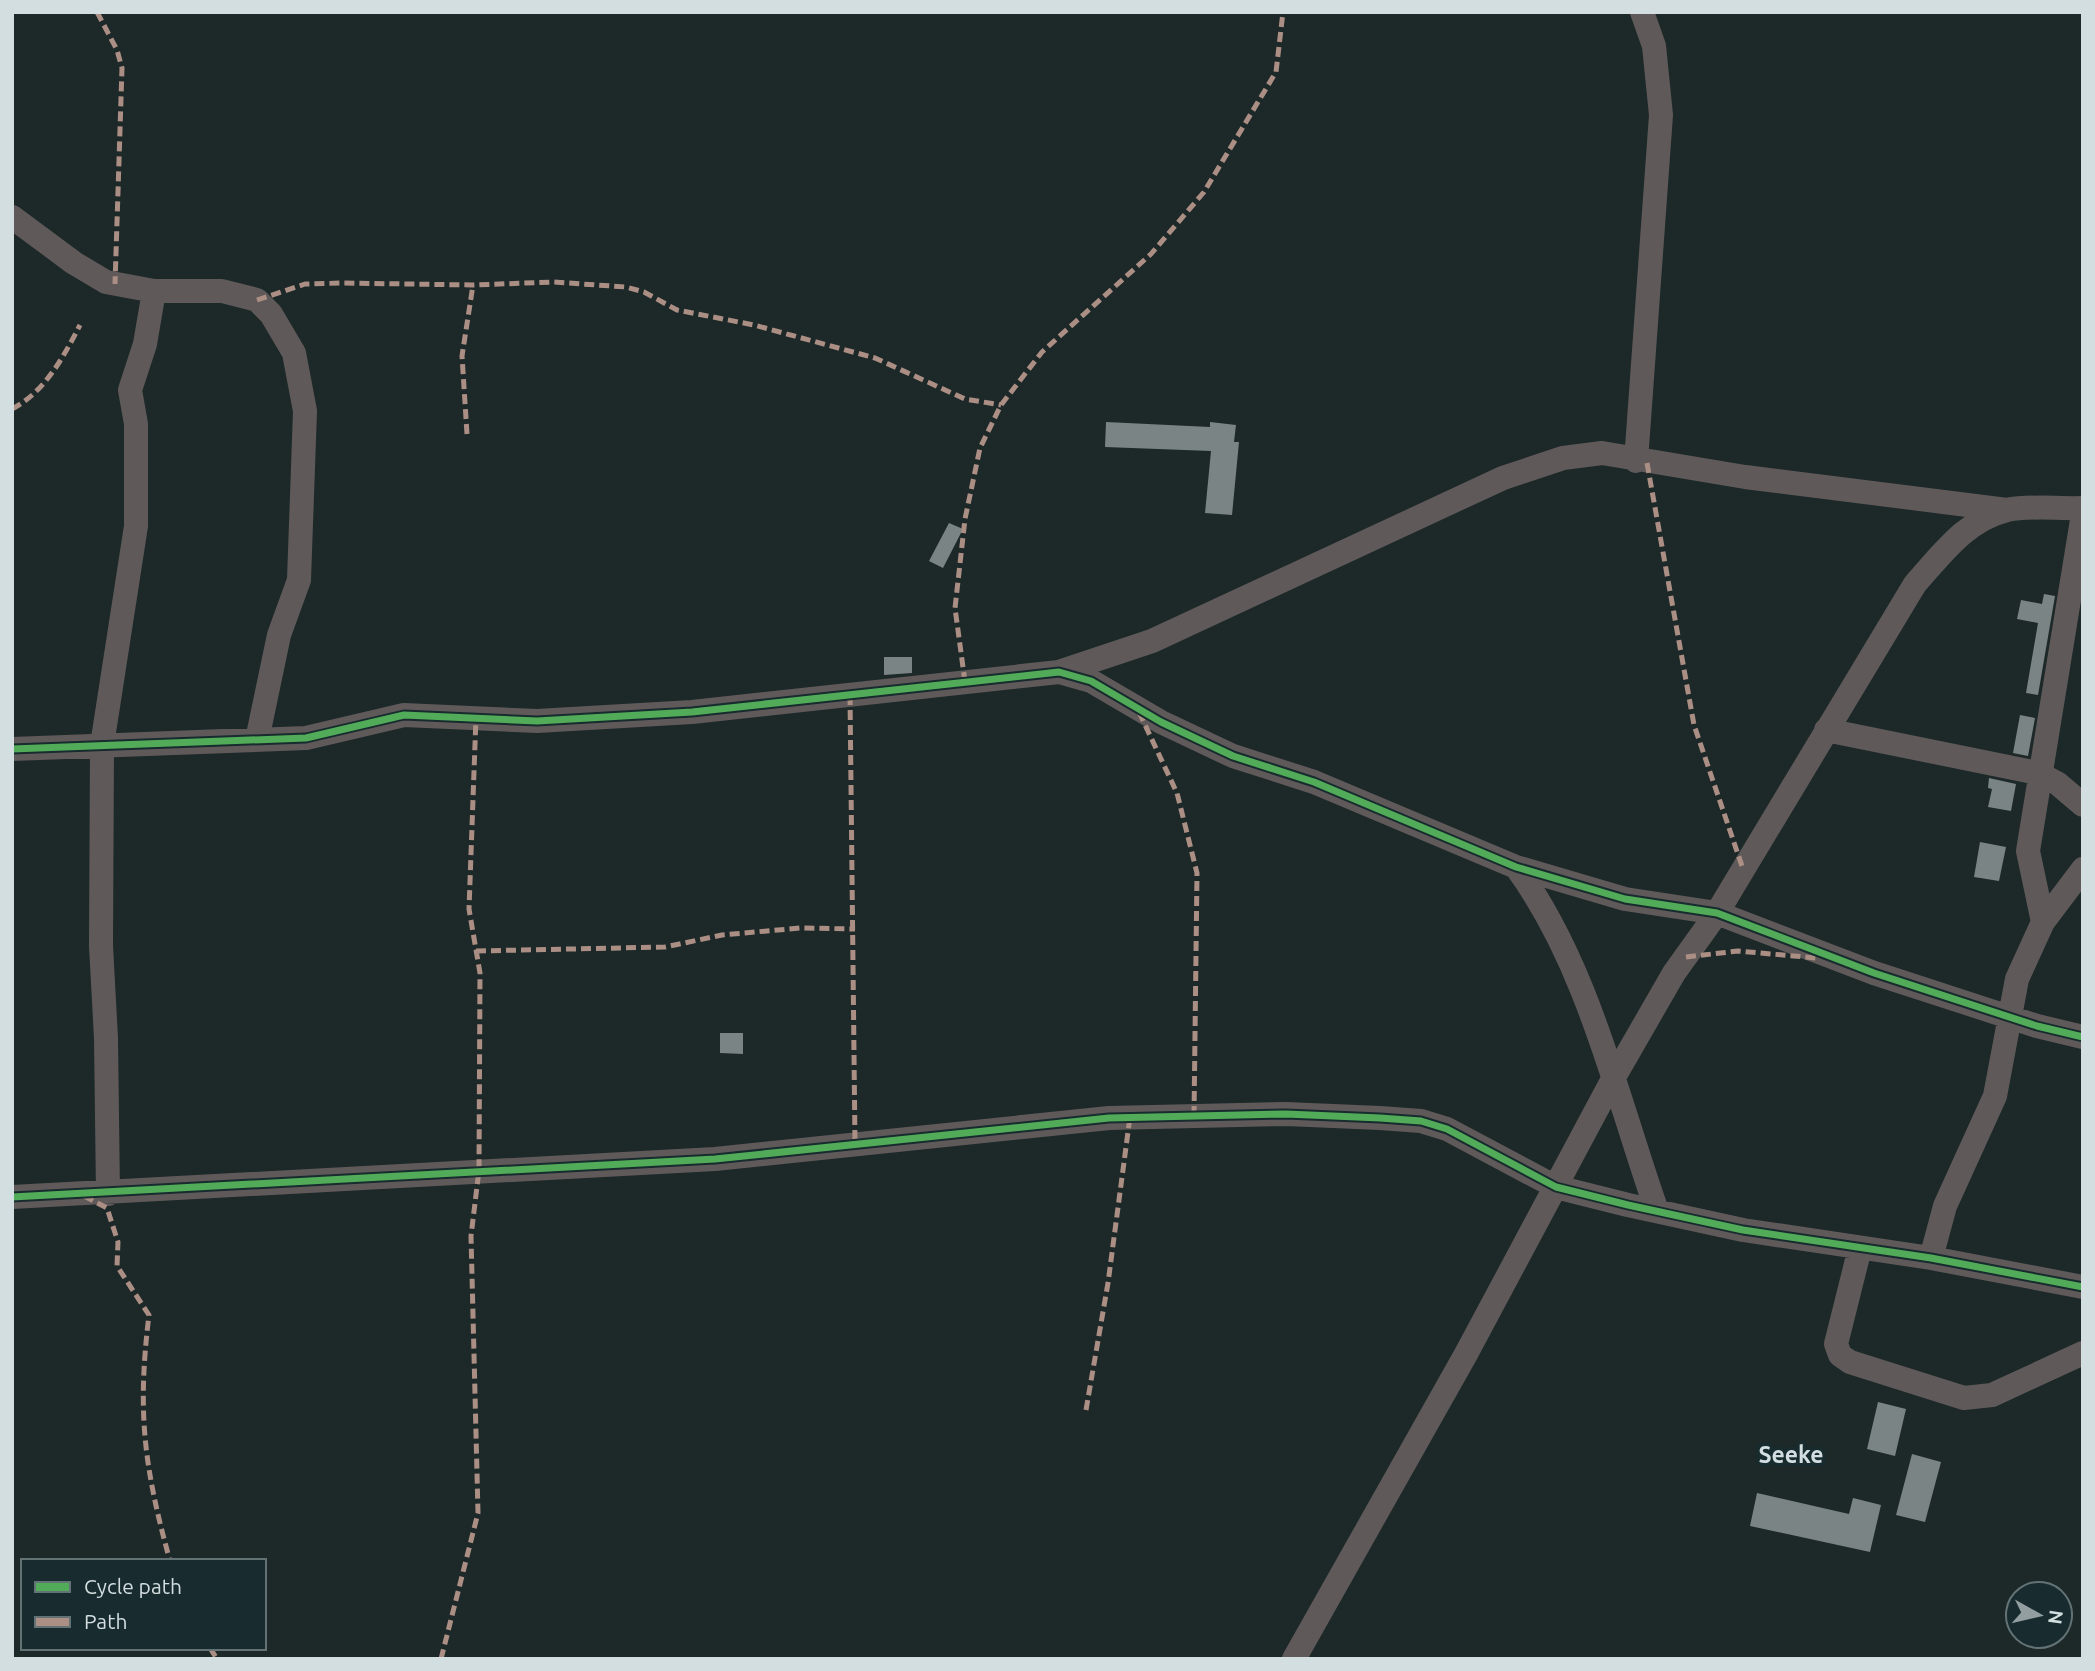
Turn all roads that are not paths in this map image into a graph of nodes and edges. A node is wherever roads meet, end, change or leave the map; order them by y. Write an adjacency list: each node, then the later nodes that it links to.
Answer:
1 (1642, 12): 4 (street)
2 (12, 217): 3 (street)
3 (155, 291): 10 (street); 11 (street)
4 (1636, 461): 6 (street); 8 (street)
5 (2083, 508): 6 (street)
6 (2007, 510): 9 (street)
7 (2083, 514): 13 (street)
8 (1059, 672): 10 (street); 15 (street)
9 (1826, 730): 13 (street); 17 (street)
10 (257, 740): 11 (street)
11 (102, 745): 12 (street); 23 (street)
12 (12, 749)
13 (2038, 773): 14 (street); 18 (street)
14 (2083, 805)
15 (1516, 867): 17 (street); 21 (street)
16 (2083, 869): 18 (street)
17 (1717, 913): 19 (street); 21 (street)
18 (2043, 922): 19 (street)
19 (2010, 1016): 20 (street); 27 (street)
20 (2083, 1037)
21 (1613, 1079): 22 (street); 25 (street)
22 (1556, 1187): 23 (street); 25 (street); 30 (street)
23 (108, 1194): 24 (street)
24 (12, 1197)
25 (1657, 1211): 26 (street)
26 (1860, 1248): 27 (street); 29 (street)
27 (1931, 1258): 28 (street)
28 (2083, 1287)
29 (2083, 1353)
30 (1294, 1659)

